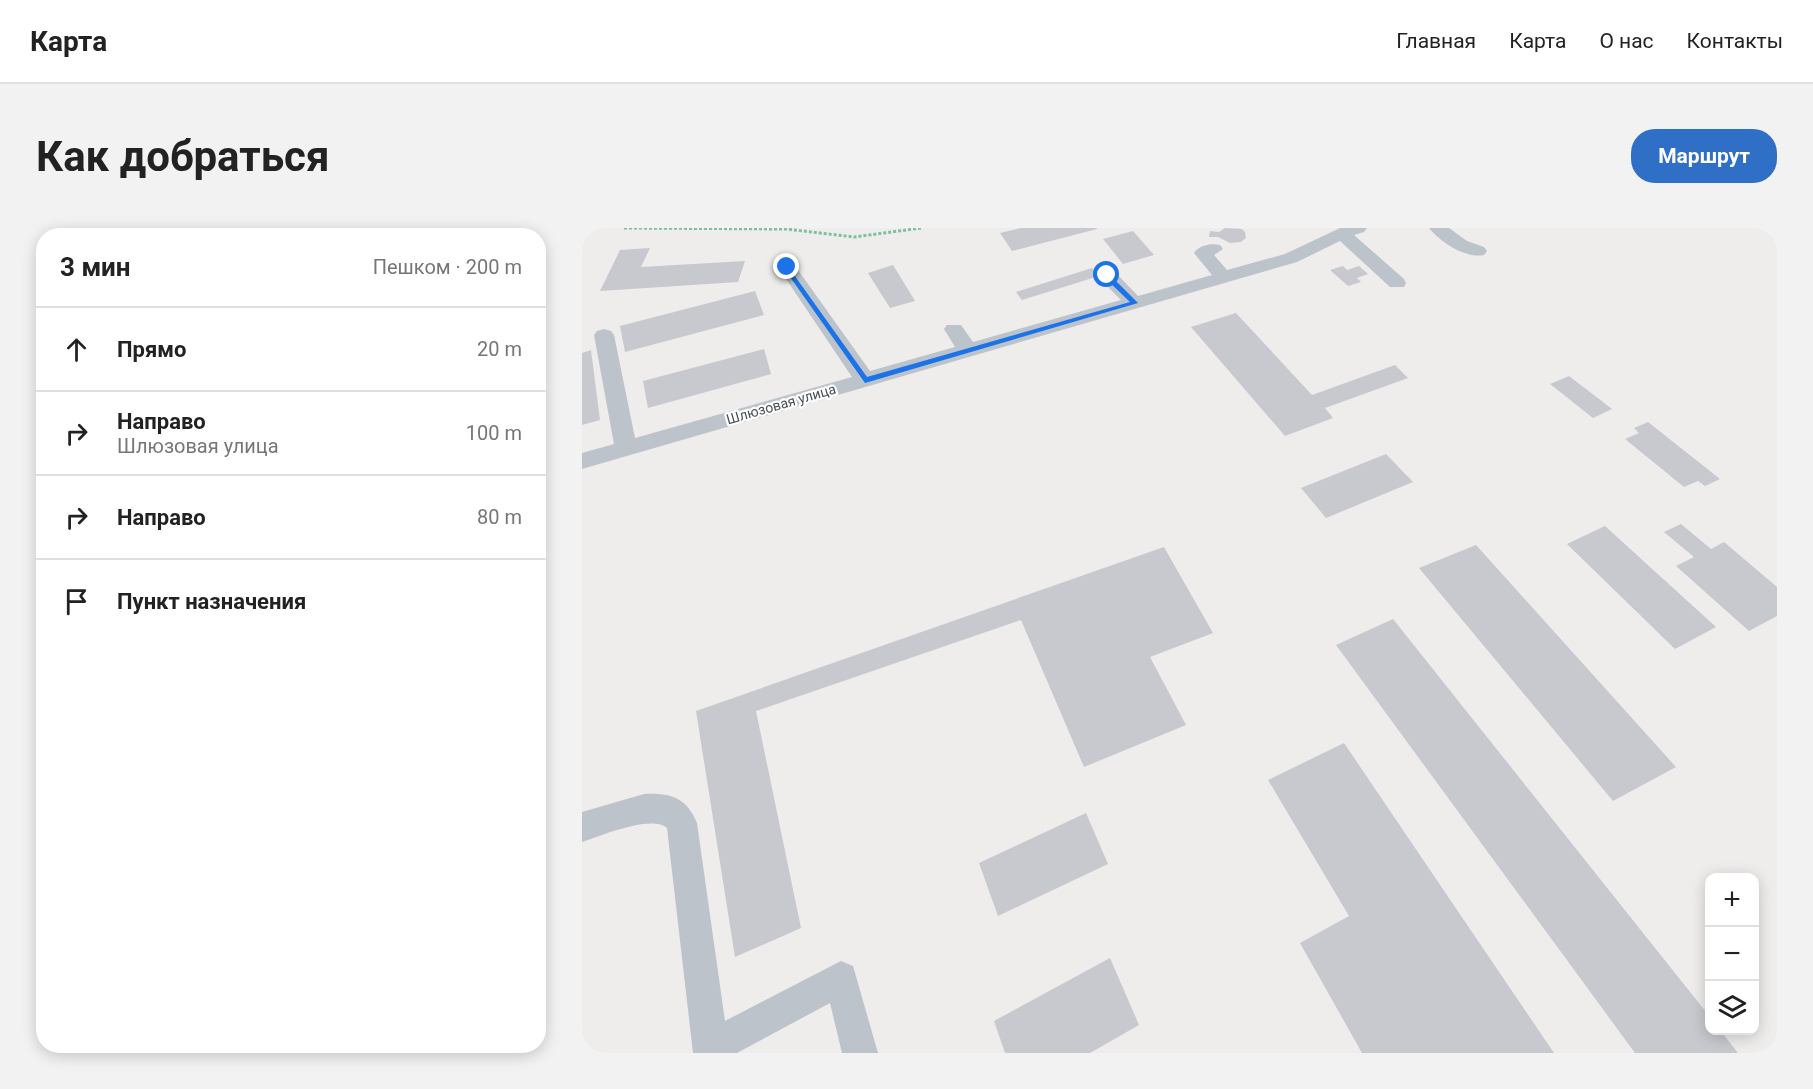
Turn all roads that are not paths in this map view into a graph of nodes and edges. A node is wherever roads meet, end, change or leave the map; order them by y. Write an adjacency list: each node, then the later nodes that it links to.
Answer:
1 (1438, 228): 4 (street)
2 (1350, 230): 7 (street, Шлюзовая улица); 8 (street)
3 (1214, 249): 7 (street)
4 (1479, 251)
5 (787, 267): 13 (street)
6 (1107, 275): 9 (street)
7 (1224, 278): 9 (street, Шлюзовая улица)
8 (1397, 283)
9 (1134, 303): 12 (street, Шлюзовая улица)
10 (954, 329): 12 (street)
11 (604, 335): 14 (street)
12 (968, 351): 13 (street, Шлюзовая улица)
13 (865, 380): 14 (street, Шлюзовая улица)
14 (627, 448): 15 (street, Шлюзовая улица)
15 (582, 461)
16 (582, 827): 17 (street)
17 (711, 1050): 18 (street)
18 (860, 1053)

